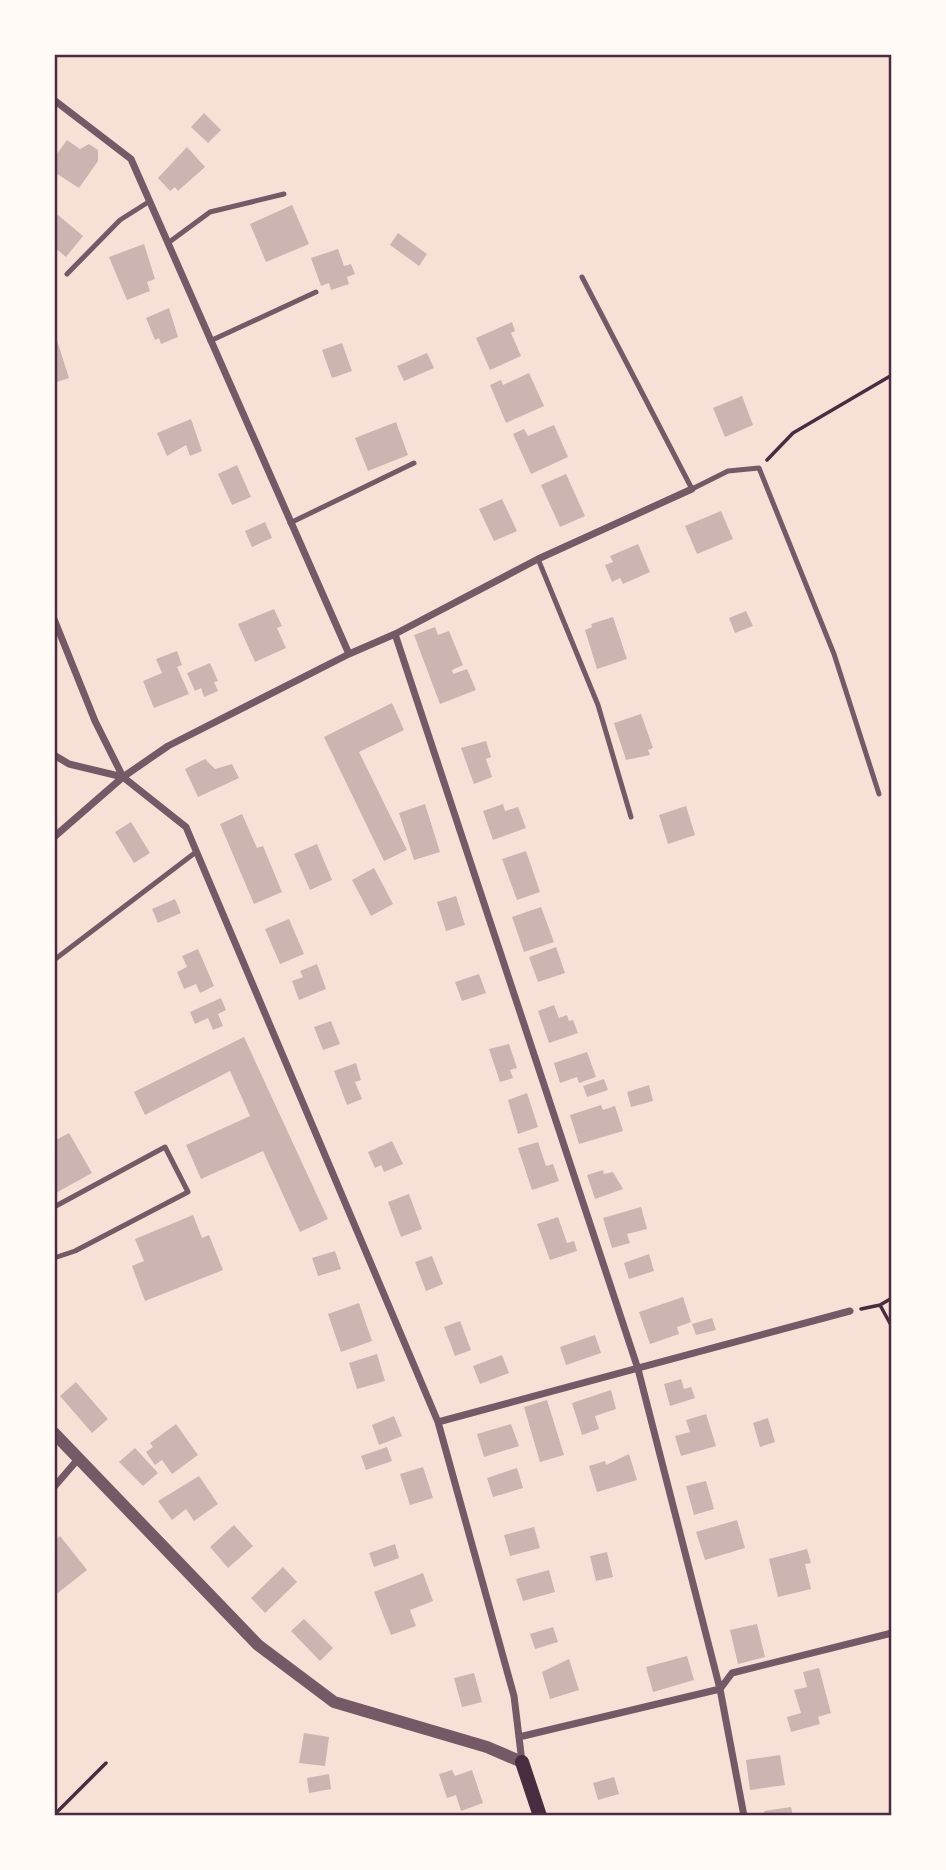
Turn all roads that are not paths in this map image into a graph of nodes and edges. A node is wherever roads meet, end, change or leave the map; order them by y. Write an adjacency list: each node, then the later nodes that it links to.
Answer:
1 (54, 100): 3 (street)
2 (284, 194): 4 (lane)
3 (150, 201): 4 (street); 5 (lane)
4 (168, 243): 8 (street)
5 (67, 274)
6 (582, 277): 10 (lane)
7 (316, 292): 8 (lane)
8 (210, 341): 11 (street)
9 (414, 463): 11 (lane)
10 (692, 489): 12 (street); 18 (lane)
11 (290, 523): 15 (street)
12 (538, 558): 14 (street); 19 (lane)
13 (54, 619): 17 (street)
14 (395, 634): 15 (street); 26 (street)
15 (349, 654): 17 (street)
16 (54, 755): 17 (street)
17 (123, 777): 20 (street); 21 (street)
18 (879, 794)
19 (631, 817)
20 (54, 837)
21 (196, 852): 22 (lane); 27 (street)
22 (54, 960)
23 (54, 1207): 24 (lane)
24 (54, 1258)
25 (850, 1311): 26 (street)
26 (638, 1369): 27 (street); 32 (street)
27 (438, 1422): 33 (street)
28 (54, 1433): 29 (street)
29 (79, 1458): 30 (street); 34 (street)
30 (54, 1487)
31 (892, 1633): 32 (street)
32 (720, 1689): 33 (street); 36 (street)
33 (519, 1737): 34 (street)
34 (522, 1762): 35 (main road)
35 (540, 1816)
36 (744, 1816)

